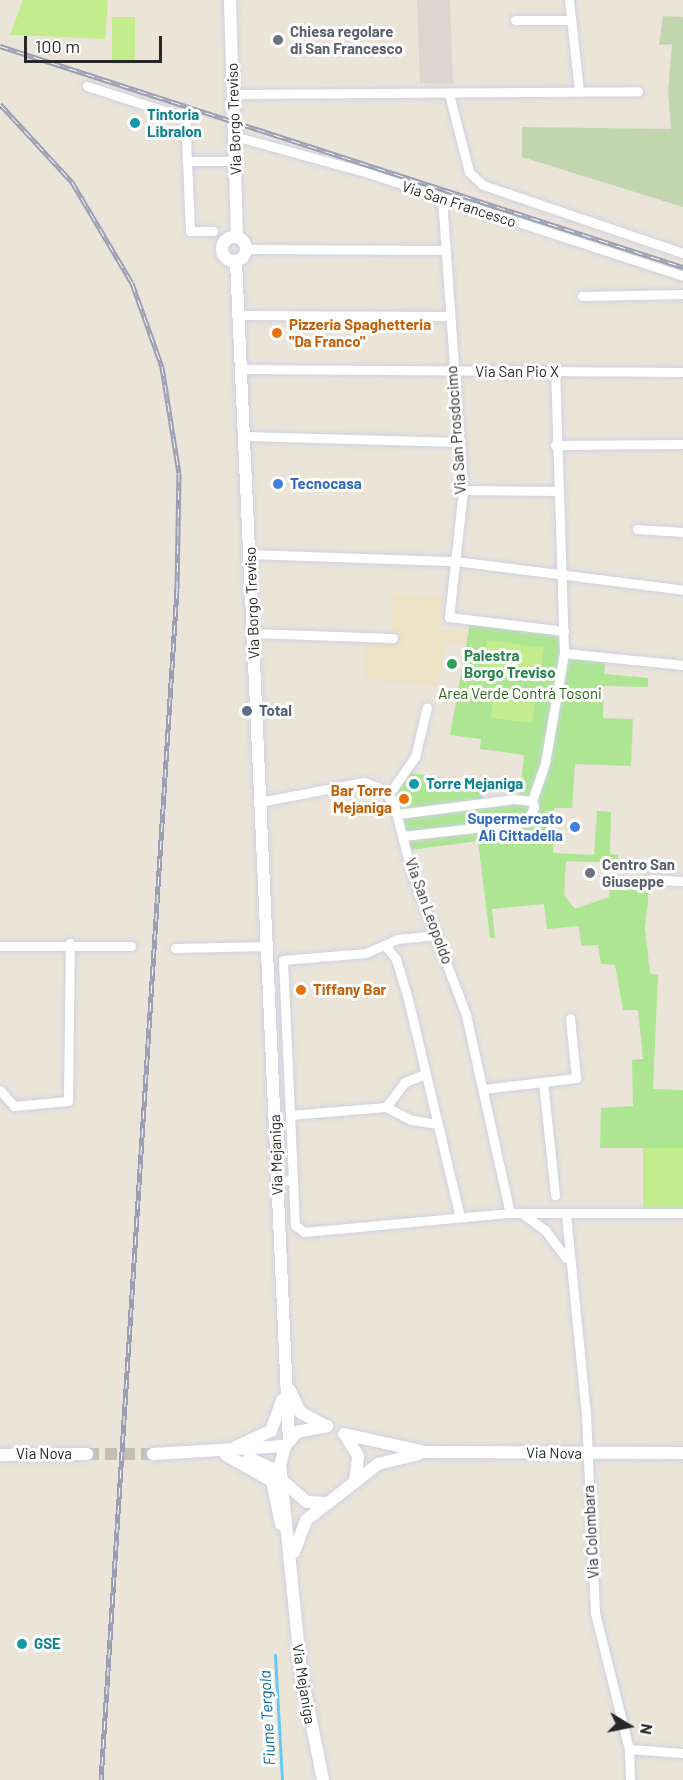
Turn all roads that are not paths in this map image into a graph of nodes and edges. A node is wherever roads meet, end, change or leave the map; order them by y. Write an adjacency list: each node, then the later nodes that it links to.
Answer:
1 (230, 0): 8 (street, Via Borgo Treviso)
2 (569, 0): 4 (street)
3 (515, 20): 4 (street)
4 (571, 20): 6 (street)
5 (87, 86): 11 (street)
6 (579, 90): 7 (street); 9 (street)
7 (638, 91)
8 (232, 94): 9 (street); 10 (street, Via Borgo Treviso)
9 (449, 94): 18 (street)
10 (234, 136): 12 (street, Via Borgo Treviso); 13 (street, Via San Francesco)
11 (187, 161): 12 (street); 14 (street)
12 (235, 162): 15 (street, Via Borgo Treviso)
13 (442, 198): 17 (street, Via San Prosdocimo); 20 (street, Via San Francesco)
14 (213, 231)
15 (237, 237): 16 (street); 19 (street, Via Borgo Treviso)
16 (246, 249): 17 (street); 19 (street)
17 (443, 250): 24 (street, Via San Prosdocimo)
18 (683, 253)
19 (236, 261): 23 (street, Via Borgo Treviso)
20 (683, 276)
21 (683, 294): 22 (street)
22 (582, 296)
23 (240, 315): 24 (street); 25 (street, Via Borgo Treviso)
24 (447, 316): 27 (street, Via San Prosdocimo)
25 (242, 369): 27 (street, Via San Pio X); 29 (street, Via Borgo Treviso)
26 (555, 371): 27 (street, Via San Pio X); 28 (street, Via San Pio X); 32 (street)
27 (452, 372): 30 (street, Via San Prosdocimo)
28 (683, 372)
29 (245, 436): 30 (street); 37 (street, Via Borgo Treviso)
30 (458, 442): 33 (street, Via San Prosdocimo)
31 (683, 444): 32 (street)
32 (555, 445): 34 (street)
33 (463, 490): 34 (street); 38 (street, Via San Prosdocimo)
34 (557, 491): 39 (street)
35 (636, 529): 36 (street)
36 (683, 532)
37 (249, 554): 38 (street); 42 (street, Via Borgo Treviso)
38 (455, 561): 39 (street); 41 (street, Via San Prosdocimo)
39 (561, 575): 40 (street); 41 (street)
40 (683, 590)
41 (564, 631): 44 (street)
42 (253, 633): 43 (street); 49 (street, Via Borgo Treviso)
43 (393, 638)
44 (564, 653): 45 (street); 48 (street)
45 (683, 665)
46 (427, 707): 47 (street)
47 (389, 794): 49 (street); 50 (street, Via San Leopoldo)
48 (532, 801): 50 (street); 51 (street)
49 (260, 802): 59 (street, Via Borgo Treviso)
50 (398, 814): 51 (street, Via San Leopoldo)
51 (403, 836): 54 (street, Via San Leopoldo)
52 (651, 879): 53 (street)
53 (683, 881)
54 (437, 935): 56 (street); 66 (street, Via San Leopoldo)
55 (70, 943): 57 (street); 58 (street); 67 (street)
56 (386, 945): 61 (street); 64 (street)
57 (0, 946)
58 (131, 946)
59 (267, 946): 60 (street); 62 (street, Via Mejaniga)
60 (175, 948)
61 (285, 997): 62 (street); 69 (street)
62 (270, 998): 72 (street, Via Mejaniga)
63 (570, 1018): 65 (street)
64 (425, 1074): 68 (street); 70 (street)
65 (543, 1082): 66 (street); 73 (street)
66 (483, 1089): 74 (street, Via San Leopoldo)
67 (0, 1090)
68 (386, 1107): 69 (street); 70 (street)
69 (290, 1115): 71 (street)
70 (438, 1124): 78 (street)
71 (293, 1180): 72 (street); 78 (street)
72 (277, 1181): 80 (street, Via Mejaniga)
73 (555, 1195)
74 (510, 1213): 76 (street); 78 (street)
75 (683, 1213): 77 (street)
76 (523, 1214): 77 (street); 79 (street, Via Colombara)
77 (566, 1214): 79 (street, Via Colombara)
78 (460, 1217)
79 (572, 1275): 87 (street, Via Colombara)
80 (282, 1364): 81 (street, Via Mejaniga); 82 (street, Via Mejaniga)
81 (284, 1393): 84 (street, Via Mejaniga); 85 (street, Via Mejaniga)
82 (327, 1426): 83 (street, Via Mejaniga); 84 (street)
83 (344, 1434): 86 (street, Via Nova); 93 (street)
84 (287, 1443): 85 (street); 92 (street, Via Mejaniga)
85 (226, 1452): 90 (street); 92 (street); 95 (street, Via Mejaniga)
86 (425, 1452): 87 (street, Via Nova); 93 (street, Via Nova)
87 (587, 1453): 88 (street, Via Nova); 97 (street, Via Colombara)
88 (683, 1453)
89 (87, 1454): 91 (street, Via Nova)
90 (153, 1454)
91 (0, 1455)
92 (283, 1478): 94 (street); 95 (street, Via Mejaniga)
93 (355, 1482): 94 (street, Via Mejaniga)
94 (328, 1503): 96 (street, Via Mejaniga)
95 (289, 1563): 96 (street, Via Mejaniga)
96 (291, 1586): 99 (street, Via Mejaniga)
97 (629, 1749): 98 (street); 100 (street, Via Colombara)
98 (683, 1753)
99 (323, 1780)
100 (630, 1780)

